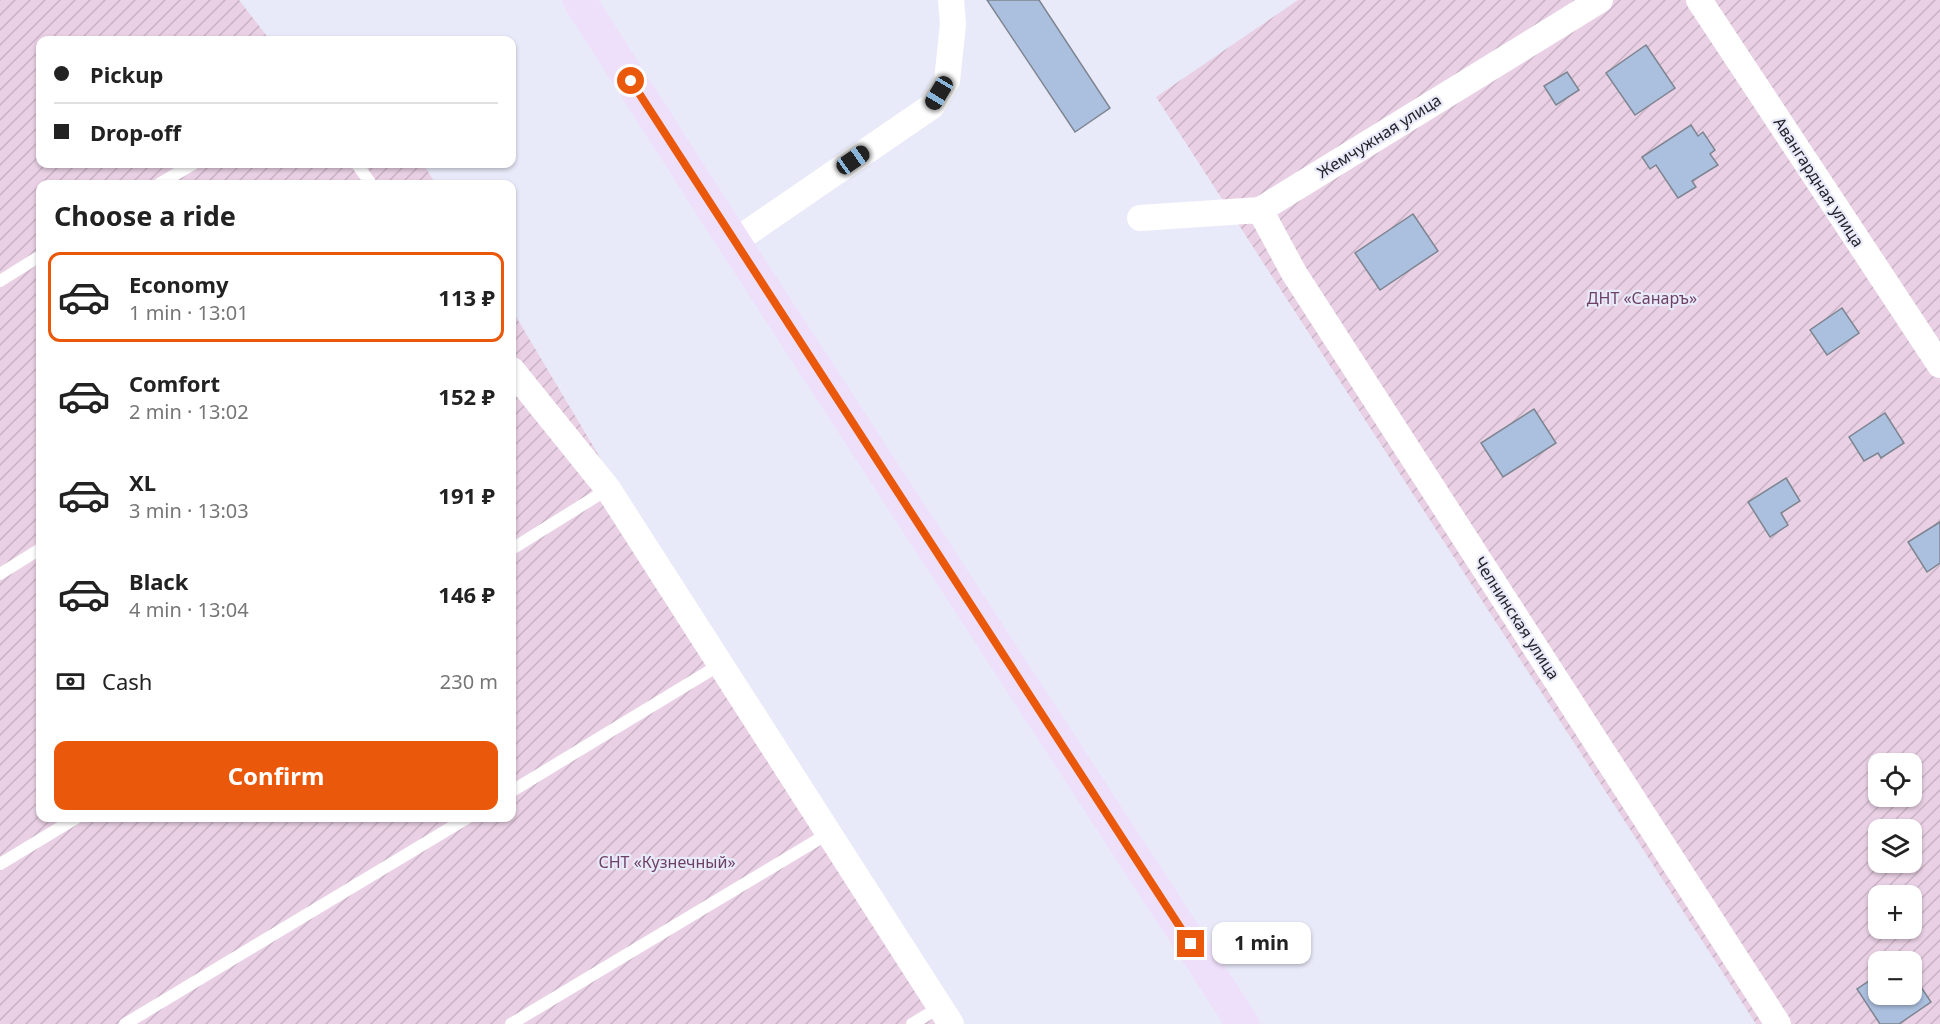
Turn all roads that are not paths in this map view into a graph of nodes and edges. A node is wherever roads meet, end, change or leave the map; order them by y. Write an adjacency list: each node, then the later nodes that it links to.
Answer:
1 (579, 0): 9 (main road)
2 (951, 0): 9 (street)
3 (1600, 0): 7 (street, Жемчужная улица)
4 (1699, 0): 12 (street, Авангардная улица)
5 (186, 168): 6 (lane)
6 (166, 180)
7 (1260, 210): 8 (street, Жемчужная улица); 29 (street, Челнинская улица)
8 (1140, 218)
9 (734, 242): 28 (main road)
10 (36, 258): 11 (lane)
11 (0, 281)
12 (1940, 365)
13 (516, 375): 14 (street)
14 (608, 489): 15 (lane); 18 (street)
15 (516, 546)
16 (36, 552): 17 (lane)
17 (0, 574)
18 (721, 664): 19 (lane); 22 (street)
19 (516, 789)
20 (69, 822): 23 (lane)
21 (460, 822): 25 (lane)
22 (829, 833): 24 (street); 26 (lane)
23 (0, 864)
24 (946, 1016): 27 (lane)
25 (125, 1024)
26 (511, 1024)
27 (912, 1024)
28 (1243, 1024)
29 (1778, 1024)

